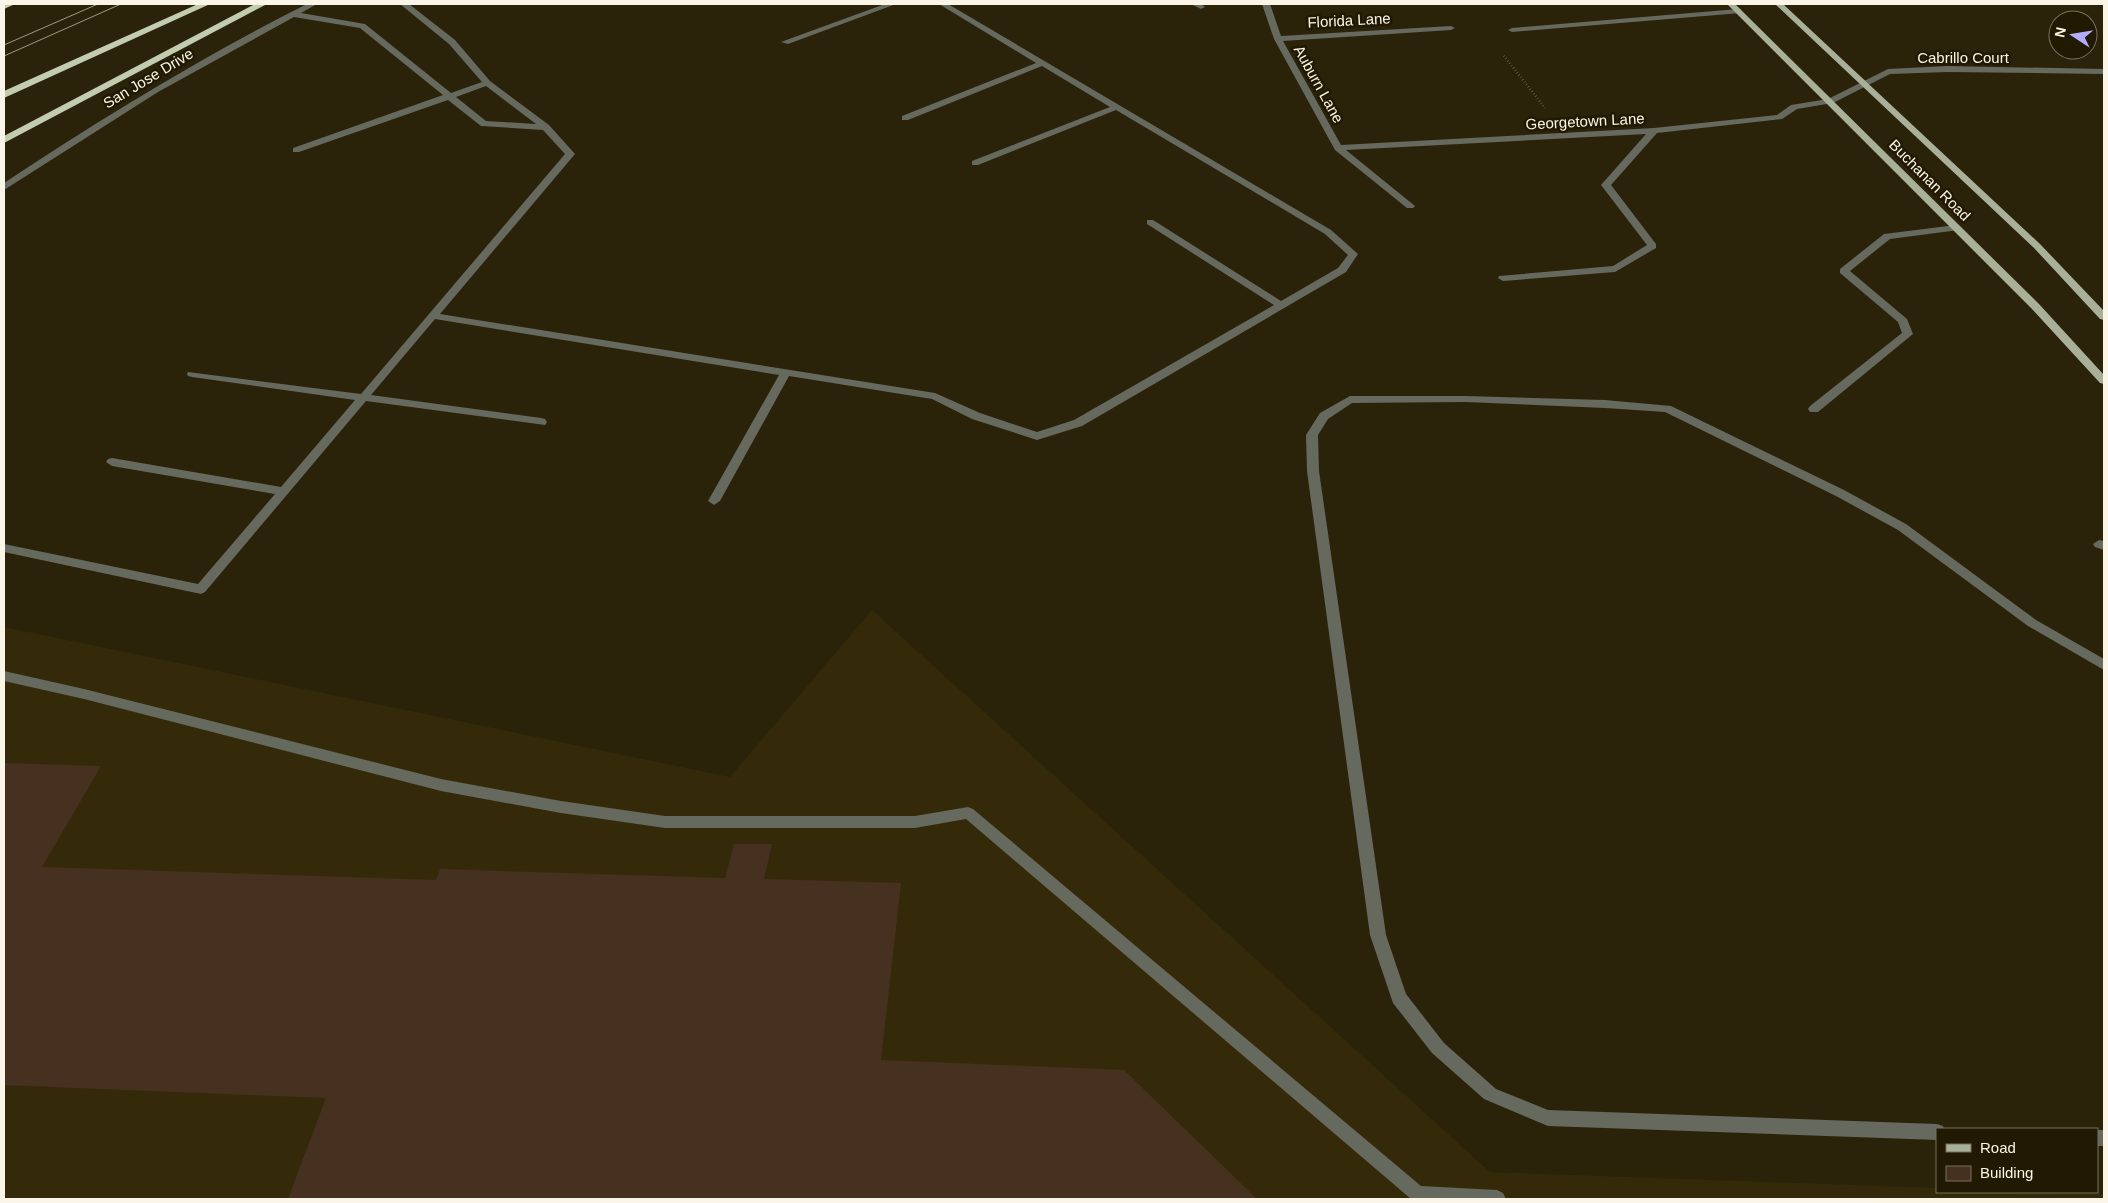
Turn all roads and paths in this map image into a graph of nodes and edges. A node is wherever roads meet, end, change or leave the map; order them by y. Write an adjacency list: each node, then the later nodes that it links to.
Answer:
1 (10, 4): 11 (highway)
2 (205, 4): 23 (highway)
3 (262, 4): 31 (highway)
4 (313, 4): 13 (street, San Jose Drive)
5 (404, 4): 21 (street)
6 (892, 4): 17 (street)
7 (943, 4): 19 (street)
8 (1266, 4): 16 (street, Auburn Lane)
9 (1731, 4): 12 (main road, Buchanan Road)
10 (1780, 4): 22 (main road, Buchanan Road)
11 (4, 6)
12 (1738, 11): 15 (street); 25 (main road, Buchanan Road)
13 (291, 14): 24 (street); 35 (street, San Jose Drive)
14 (1451, 28): 16 (street, Florida Lane)
15 (1512, 30)
16 (1278, 38): 32 (street, Auburn Lane)
17 (785, 42)
18 (1503, 55): 30 (path)
19 (1043, 63): 26 (street); 27 (street)
20 (2104, 72): 22 (street, Cabrillo Court)
21 (487, 83): 24 (street); 28 (street)
22 (1864, 83): 25 (street, Cabrillo Court); 42 (main road, Buchanan Road)
23 (4, 95)
24 (449, 96): 28 (street); 33 (street)
25 (1830, 101): 29 (street, Georgetown Lane); 38 (main road, Buchanan Road)
26 (1117, 106): 34 (street); 40 (street)
27 (905, 118)
28 (546, 127): 41 (street)
29 (1654, 131): 30 (street, Georgetown Lane); 39 (street)
30 (1567, 136): 32 (street, Georgetown Lane)
31 (4, 140)
32 (1338, 148): 36 (street)
33 (296, 150)
34 (975, 163)
35 (4, 187)
36 (1410, 206)
37 (1150, 222): 40 (street)
38 (1956, 228): 45 (main road, Buchanan Road); 47 (street)
39 (1503, 278)
40 (1281, 304): 43 (street)
41 (434, 316): 43 (street); 46 (street)
42 (2104, 317)
43 (786, 372): 51 (street)
44 (192, 374): 46 (street)
45 (2104, 381)
46 (363, 398): 48 (street); 50 (street)
47 (1814, 409)
48 (541, 422)
49 (112, 462): 50 (street)
50 (284, 492): 52 (street)
51 (714, 501)
52 (4, 548)
53 (2104, 665): 55 (street)
54 (4, 676): 56 (street)
55 (1936, 1132)
56 (1497, 1199)

